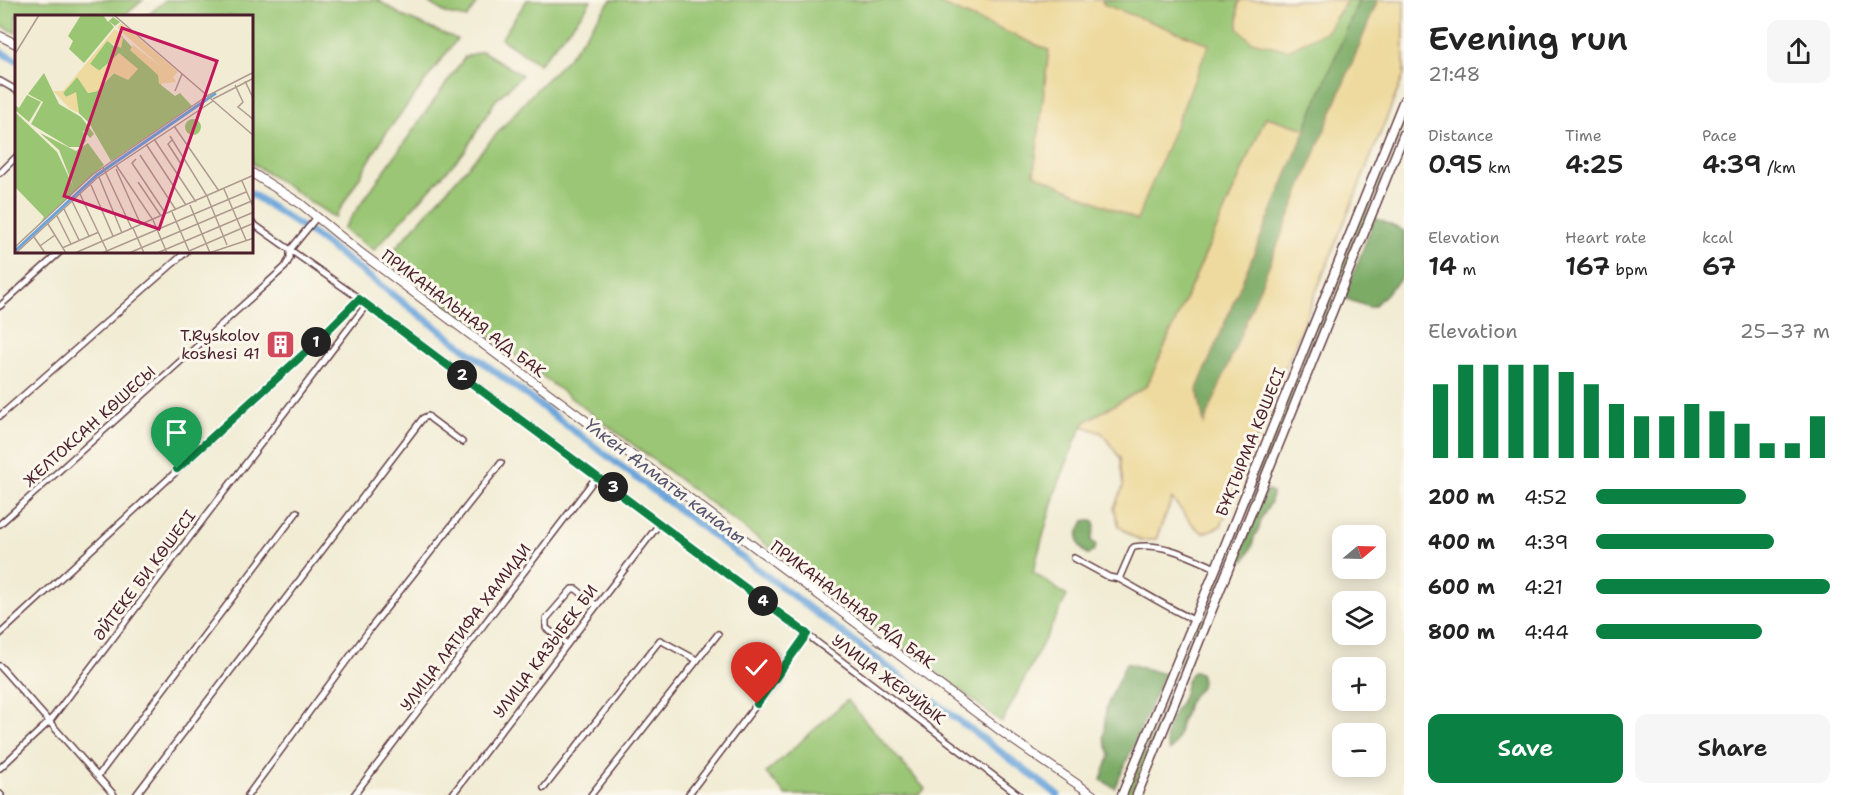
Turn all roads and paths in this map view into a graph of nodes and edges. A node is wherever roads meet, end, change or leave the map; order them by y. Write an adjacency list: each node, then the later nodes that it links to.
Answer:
1 (0, 36): 2 (street)
2 (15, 44)
3 (0, 81): 4 (street)
4 (15, 89)
5 (1404, 100): 23 (main road, БҰҚТЫРМА КӨШЕСІ)
6 (1404, 134): 24 (main road, БҰҚТЫРМА КӨШЕСІ)
7 (15, 158): 8 (street)
8 (0, 173)
9 (254, 174): 10 (street, ПРИКАНАЛЬНАЯ А/Д БАК)
10 (316, 217): 12 (street, ЖЕЛТОКСАН КӨШЕСЫ); 52 (street, ПРИКАНАЛЬНАЯ А/Д БАК)
11 (254, 224): 12 (street)
12 (292, 247): 15 (street); 26 (street, ЖЕЛТОКСАН КӨШЕСЫ)
13 (58, 254): 17 (street)
14 (184, 254): 18 (street)
15 (359, 299): 16 (street); 32 (street)
16 (367, 304): 21 (street, УЛИЦА ЖЕРУЙЫК); 40 (street, ӘЙТЕКЕ БИ КӨШЕСІ)
17 (0, 306)
18 (0, 416)
19 (462, 442): 45 (street)
20 (501, 463): 46 (street)
21 (597, 476): 25 (street, УЛИЦА ЖЕРУЙЫК); 47 (street, УЛИЦА ЛАТИФА ХАМИДИ)
22 (297, 512): 42 (street)
23 (1238, 514): 24 (main road); 28 (main road, БҰҚТЫРМА КӨШЕСІ)
24 (1248, 519): 39 (main road, БҰҚТЫРМА КӨШЕСІ)
25 (660, 523): 30 (street, УЛИЦА КАЗЫБЕК БИ); 34 (street, УЛИЦА ЖЕРУЙЫК)
26 (0, 525)
27 (1074, 558): 29 (street)
28 (1216, 568): 29 (street); 31 (main road, БҰҚТЫРМА КӨШЕСІ)
29 (1119, 579): 31 (street)
30 (596, 605): 35 (street, УЛИЦА КАЗЫБЕК БИ); 35 (street)
31 (1194, 620): 38 (main road, БҰҚТЫРМА КӨШЕСІ)
32 (0, 634)
33 (718, 634): 36 (street)
34 (807, 634): 50 (street); 51 (street, УЛИЦА ЖЕРУЙЫК)
35 (567, 644): 48 (street, УЛИЦА КАЗЫБЕК БИ)
36 (697, 660): 43 (street); 49 (street)
37 (0, 666): 40 (street)
38 (1174, 670): 39 (main road); 53 (main road, БҰҚТЫРМА КӨШЕСІ)
39 (1185, 675): 54 (main road, БҰҚТЫРМА КӨШЕСІ)
40 (50, 722): 41 (street, ӘЙТЕКЕ БИ КӨШЕСІ); 42 (street)
41 (0, 768)
42 (98, 776): 44 (street)
43 (544, 788)
44 (114, 795)
45 (136, 795)
46 (248, 795)
47 (354, 795)
48 (452, 795)
49 (591, 795)
50 (688, 795)
51 (1019, 795)
52 (1094, 795)
53 (1122, 795)
54 (1137, 795)

